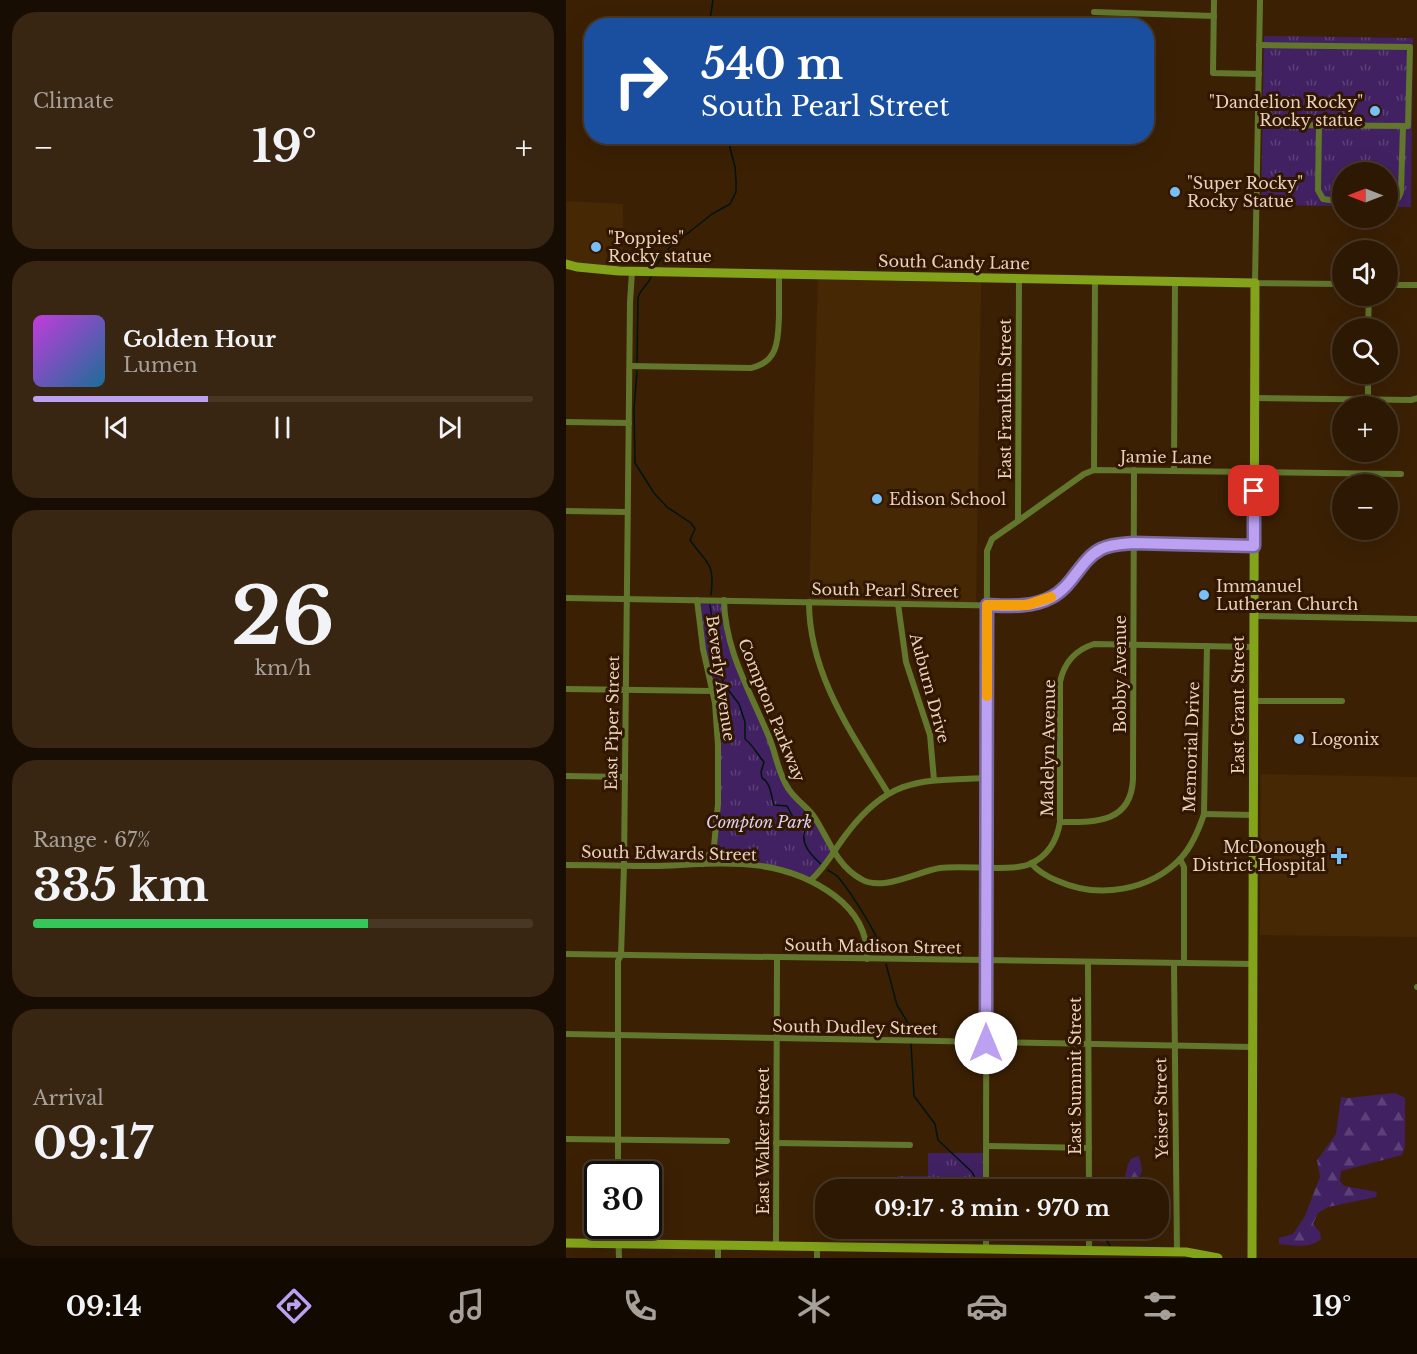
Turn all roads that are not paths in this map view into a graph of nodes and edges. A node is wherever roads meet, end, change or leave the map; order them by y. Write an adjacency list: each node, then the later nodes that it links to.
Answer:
1 (1214, 0): 4 (street)
2 (1260, 0): 5 (street, East Grant Street)
3 (1094, 12): 4 (street)
4 (1214, 16): 6 (street)
5 (1259, 45): 6 (street, East Grant Street); 9 (street)
6 (1259, 74): 7 (street, East Grant Street)
7 (1258, 124): 8 (street); 18 (street, East Grant Street)
8 (1319, 125): 9 (street); 11 (street)
9 (1403, 126): 10 (street)
10 (1398, 199)
11 (1332, 200)
12 (566, 264): 13 (main road, South Candy Lane)
13 (632, 272): 14 (main road, South Candy Lane); 22 (street, East Piper Street)
14 (779, 273): 15 (main road, South Candy Lane); 22 (street)
15 (1019, 278): 16 (main road, South Candy Lane); 36 (street, East Franklin Street)
16 (1095, 280): 17 (main road, South Candy Lane); 31 (street)
17 (1175, 281): 18 (main road, South Candy Lane); 30 (street)
18 (1255, 283): 19 (street, South Candy Lane); 23 (main road, East Grant Street)
19 (1332, 284)
20 (1398, 285): 21 (street)
21 (1418, 285)
22 (630, 366): 28 (street, East Piper Street)
23 (1255, 398): 25 (street); 32 (main road, East Grant Street)
24 (1418, 398): 26 (street)
25 (1332, 399)
26 (1398, 400)
27 (566, 422): 28 (street)
28 (629, 423): 35 (street, East Piper Street)
29 (1134, 470): 30 (street, Jamie Lane); 31 (street, Jamie Lane); 37 (street, Bobby Avenue)
30 (1174, 470): 32 (street, Jamie Lane)
31 (1094, 471): 36 (street, Jamie Lane)
32 (1254, 472): 33 (street, Jamie Lane); 38 (main road, East Grant Street)
33 (1401, 474)
34 (566, 511): 35 (street)
35 (627, 512): 40 (street, East Piper Street)
36 (1018, 521): 45 (street)
37 (1133, 543): 38 (street, South Pearl Street); 45 (street, South Pearl Street); 48 (street, Bobby Avenue)
38 (1254, 546): 46 (main road, East Grant Street)
39 (566, 598): 40 (street, South Pearl Street)
40 (627, 598): 41 (street, South Pearl Street); 52 (street, East Piper Street)
41 (697, 600): 42 (street, South Pearl Street); 53 (street, Beverly Avenue)
42 (724, 600): 43 (street, South Pearl Street); 64 (street, Compton Parkway)
43 (809, 602): 44 (street, South Pearl Street); 60 (street)
44 (898, 604): 45 (street, South Pearl Street); 59 (street, Auburn Drive)
45 (987, 605): 58 (street)
46 (1253, 616): 47 (street); 50 (main road, East Grant Street)
47 (1418, 619)
48 (1133, 644): 49 (street, Madelyn Avenue); 63 (street, Bobby Avenue); 63 (street, Madelyn Avenue)
49 (1207, 645): 50 (street, Madelyn Avenue); 61 (street, Memorial Drive)
50 (1253, 646): 54 (main road, East Grant Street)
51 (566, 689): 52 (street)
52 (626, 690): 53 (street); 57 (street, East Piper Street)
53 (712, 691): 66 (street, Beverly Avenue)
54 (1254, 700): 55 (street); 62 (main road, East Grant Street)
55 (1342, 701)
56 (566, 776): 57 (street)
57 (625, 777): 69 (street, East Piper Street)
58 (987, 778): 59 (street); 70 (street)
59 (934, 780): 60 (street)
60 (888, 792): 64 (street)
61 (1204, 814): 62 (street); 65 (street, Memorial Drive)
62 (1253, 815): 80 (main road, East Grant Street)
63 (1060, 822): 67 (street, Madelyn Avenue)
64 (833, 852): 70 (street); 71 (street)
65 (1180, 859): 67 (street, Memorial Drive); 79 (street)
66 (703, 864): 69 (street, South Edwards Street); 71 (street, South Edwards Street)
67 (1031, 864): 70 (street)
68 (566, 865): 69 (street, South Edwards Street)
69 (624, 866): 73 (street, East Piper Street)
70 (988, 867): 76 (street)
71 (811, 880): 75 (street, South Edwards Street)
72 (566, 954): 73 (street, South Madison Street)
73 (621, 955): 74 (street, South Madison Street); 82 (street, East Piper Street)
74 (777, 958): 75 (street, South Madison Street); 83 (street, East Walker Street)
75 (867, 959): 76 (street, South Madison Street)
76 (986, 962): 77 (street, South Madison Street); 84 (street)
77 (1088, 963): 78 (street, South Madison Street); 85 (street, East Summit Street)
78 (1174, 963): 79 (street, South Madison Street); 86 (street, Yeiser Street)
79 (1184, 963): 80 (street, South Madison Street)
80 (1253, 964): 87 (main road, East Grant Street)
81 (566, 1034): 82 (street, South Dudley Street)
82 (617, 1035): 83 (street, South Dudley Street); 89 (street, East Piper Street)
83 (777, 1038): 84 (street, South Dudley Street); 91 (street, East Walker Street)
84 (986, 1043): 85 (street, South Dudley Street); 93 (street)
85 (1087, 1045): 86 (street, South Dudley Street); 94 (street, East Summit Street)
86 (1174, 1046): 87 (street, South Dudley Street); 108 (street, Yeiser Street)
87 (1252, 1047): 113 (main road, East Grant Street)
88 (566, 1139): 89 (street)
89 (618, 1140): 90 (street); 95 (street, East Piper Street)
90 (727, 1141)
91 (776, 1143): 92 (street); 104 (street, East Walker Street)
92 (910, 1145)
93 (987, 1146): 94 (street); 96 (street)
94 (1089, 1148): 97 (street, East Summit Street)
95 (618, 1161)
96 (986, 1179)
97 (1089, 1179)
98 (619, 1239): 102 (street)
99 (986, 1239): 106 (street)
100 (1089, 1239): 107 (street)
101 (566, 1243): 102 (main road)
102 (619, 1243): 103 (main road); 109 (street)
103 (718, 1245): 104 (main road); 110 (street)
104 (776, 1245): 105 (main road)
105 (817, 1245): 106 (main road); 111 (street)
106 (986, 1249): 107 (main road)
107 (1089, 1250): 108 (main road)
108 (1176, 1251): 112 (main road)
109 (619, 1258)
110 (718, 1258)
111 (817, 1258)
112 (1218, 1258)
113 (1252, 1258)

